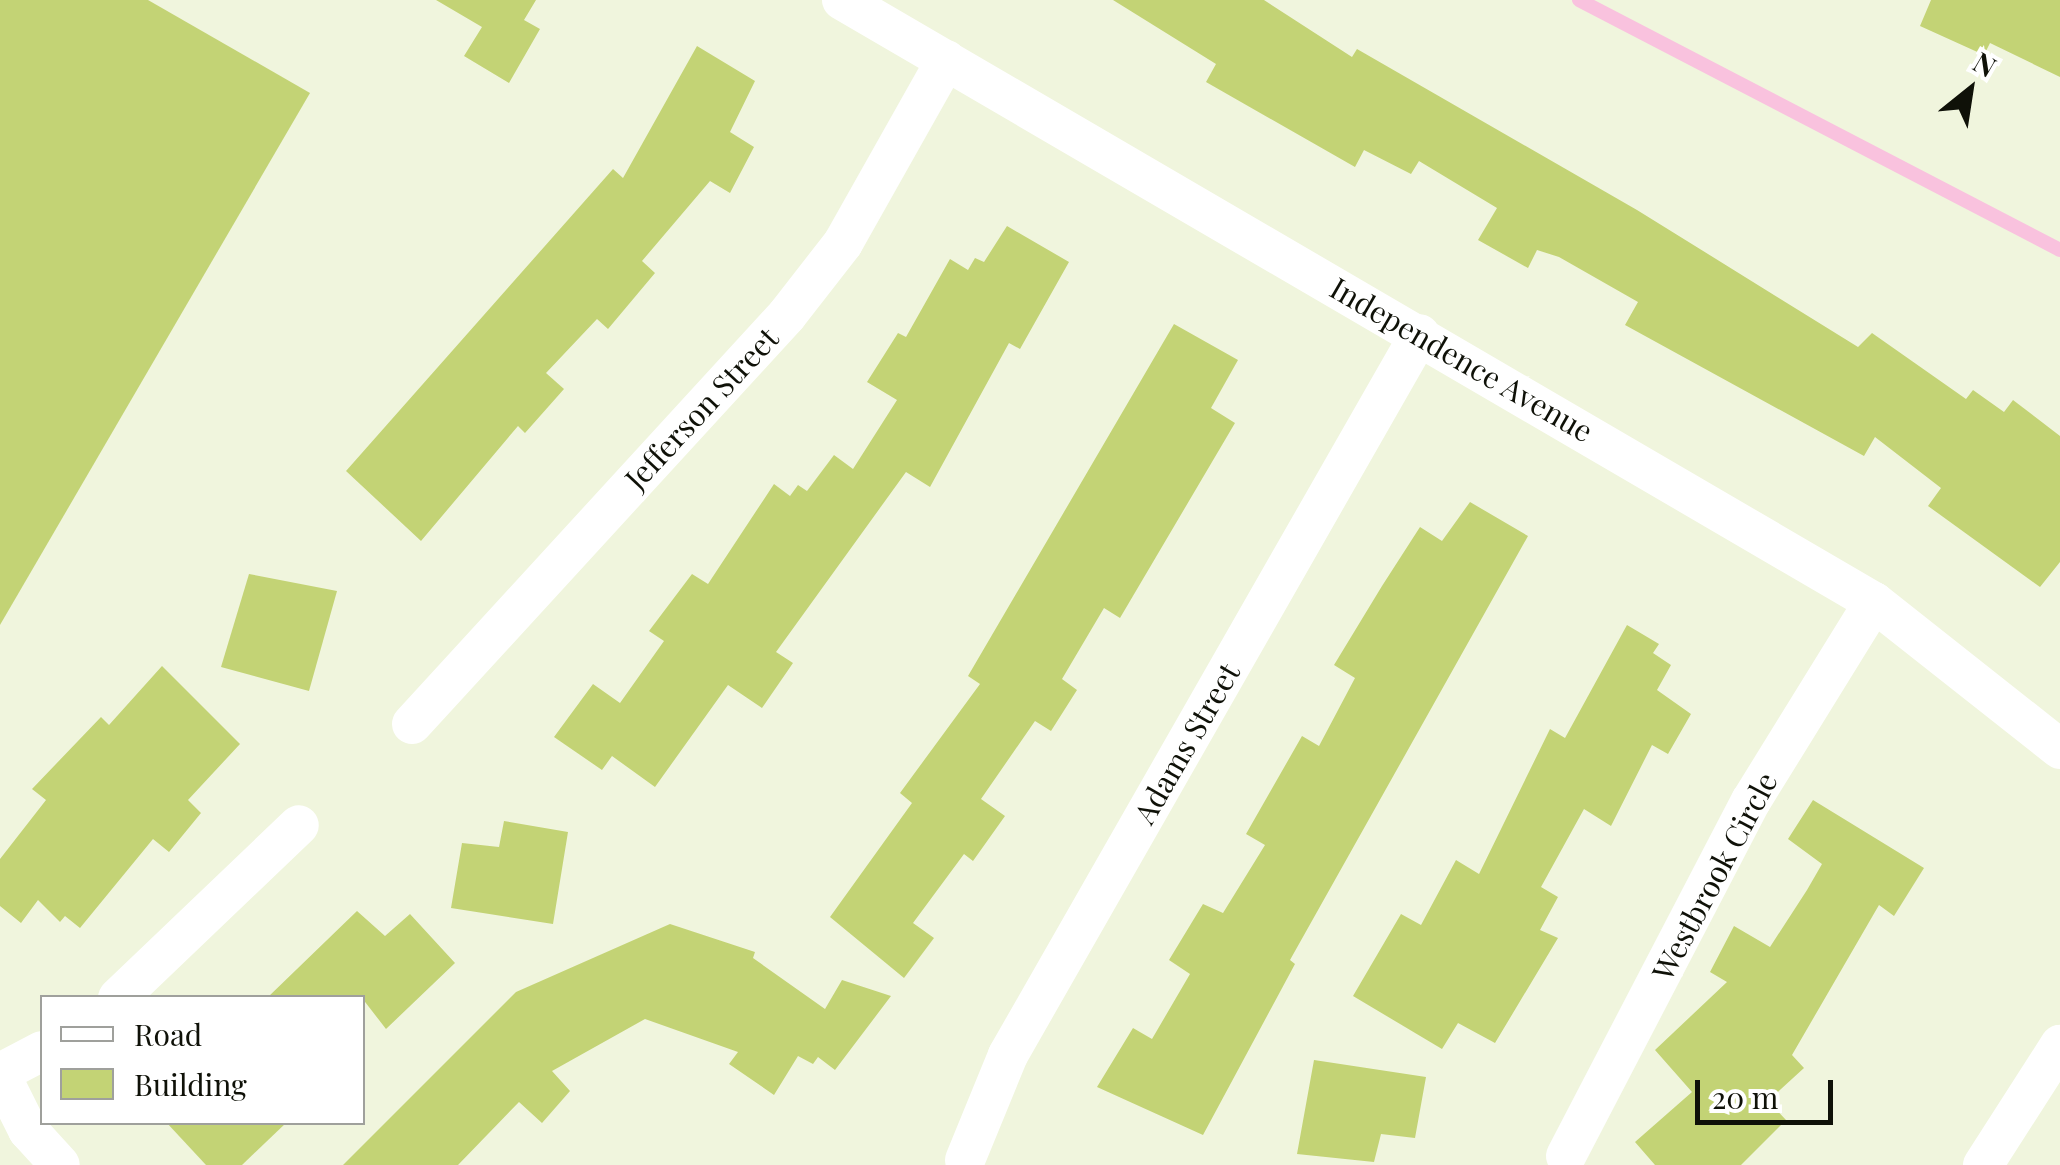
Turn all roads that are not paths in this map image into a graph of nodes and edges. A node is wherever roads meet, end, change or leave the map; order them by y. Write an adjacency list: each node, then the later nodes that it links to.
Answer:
1 (842, 0): 2 (street, Independence Avenue)
2 (946, 60): 3 (street, Independence Avenue); 5 (street, Jefferson Street)
3 (1420, 334): 4 (street, Independence Avenue); 13 (street, Adams Street)
4 (1874, 602): 6 (street, Independence Avenue); 12 (street, Westbrook Circle)
5 (412, 724)
6 (2060, 750)
7 (299, 825): 8 (street)
8 (121, 995)
9 (2059, 1048): 15 (street)
10 (40, 1052): 11 (street)
11 (0, 1074): 14 (street)
12 (1566, 1156)
13 (965, 1160)
14 (60, 1165)
15 (1983, 1165)

